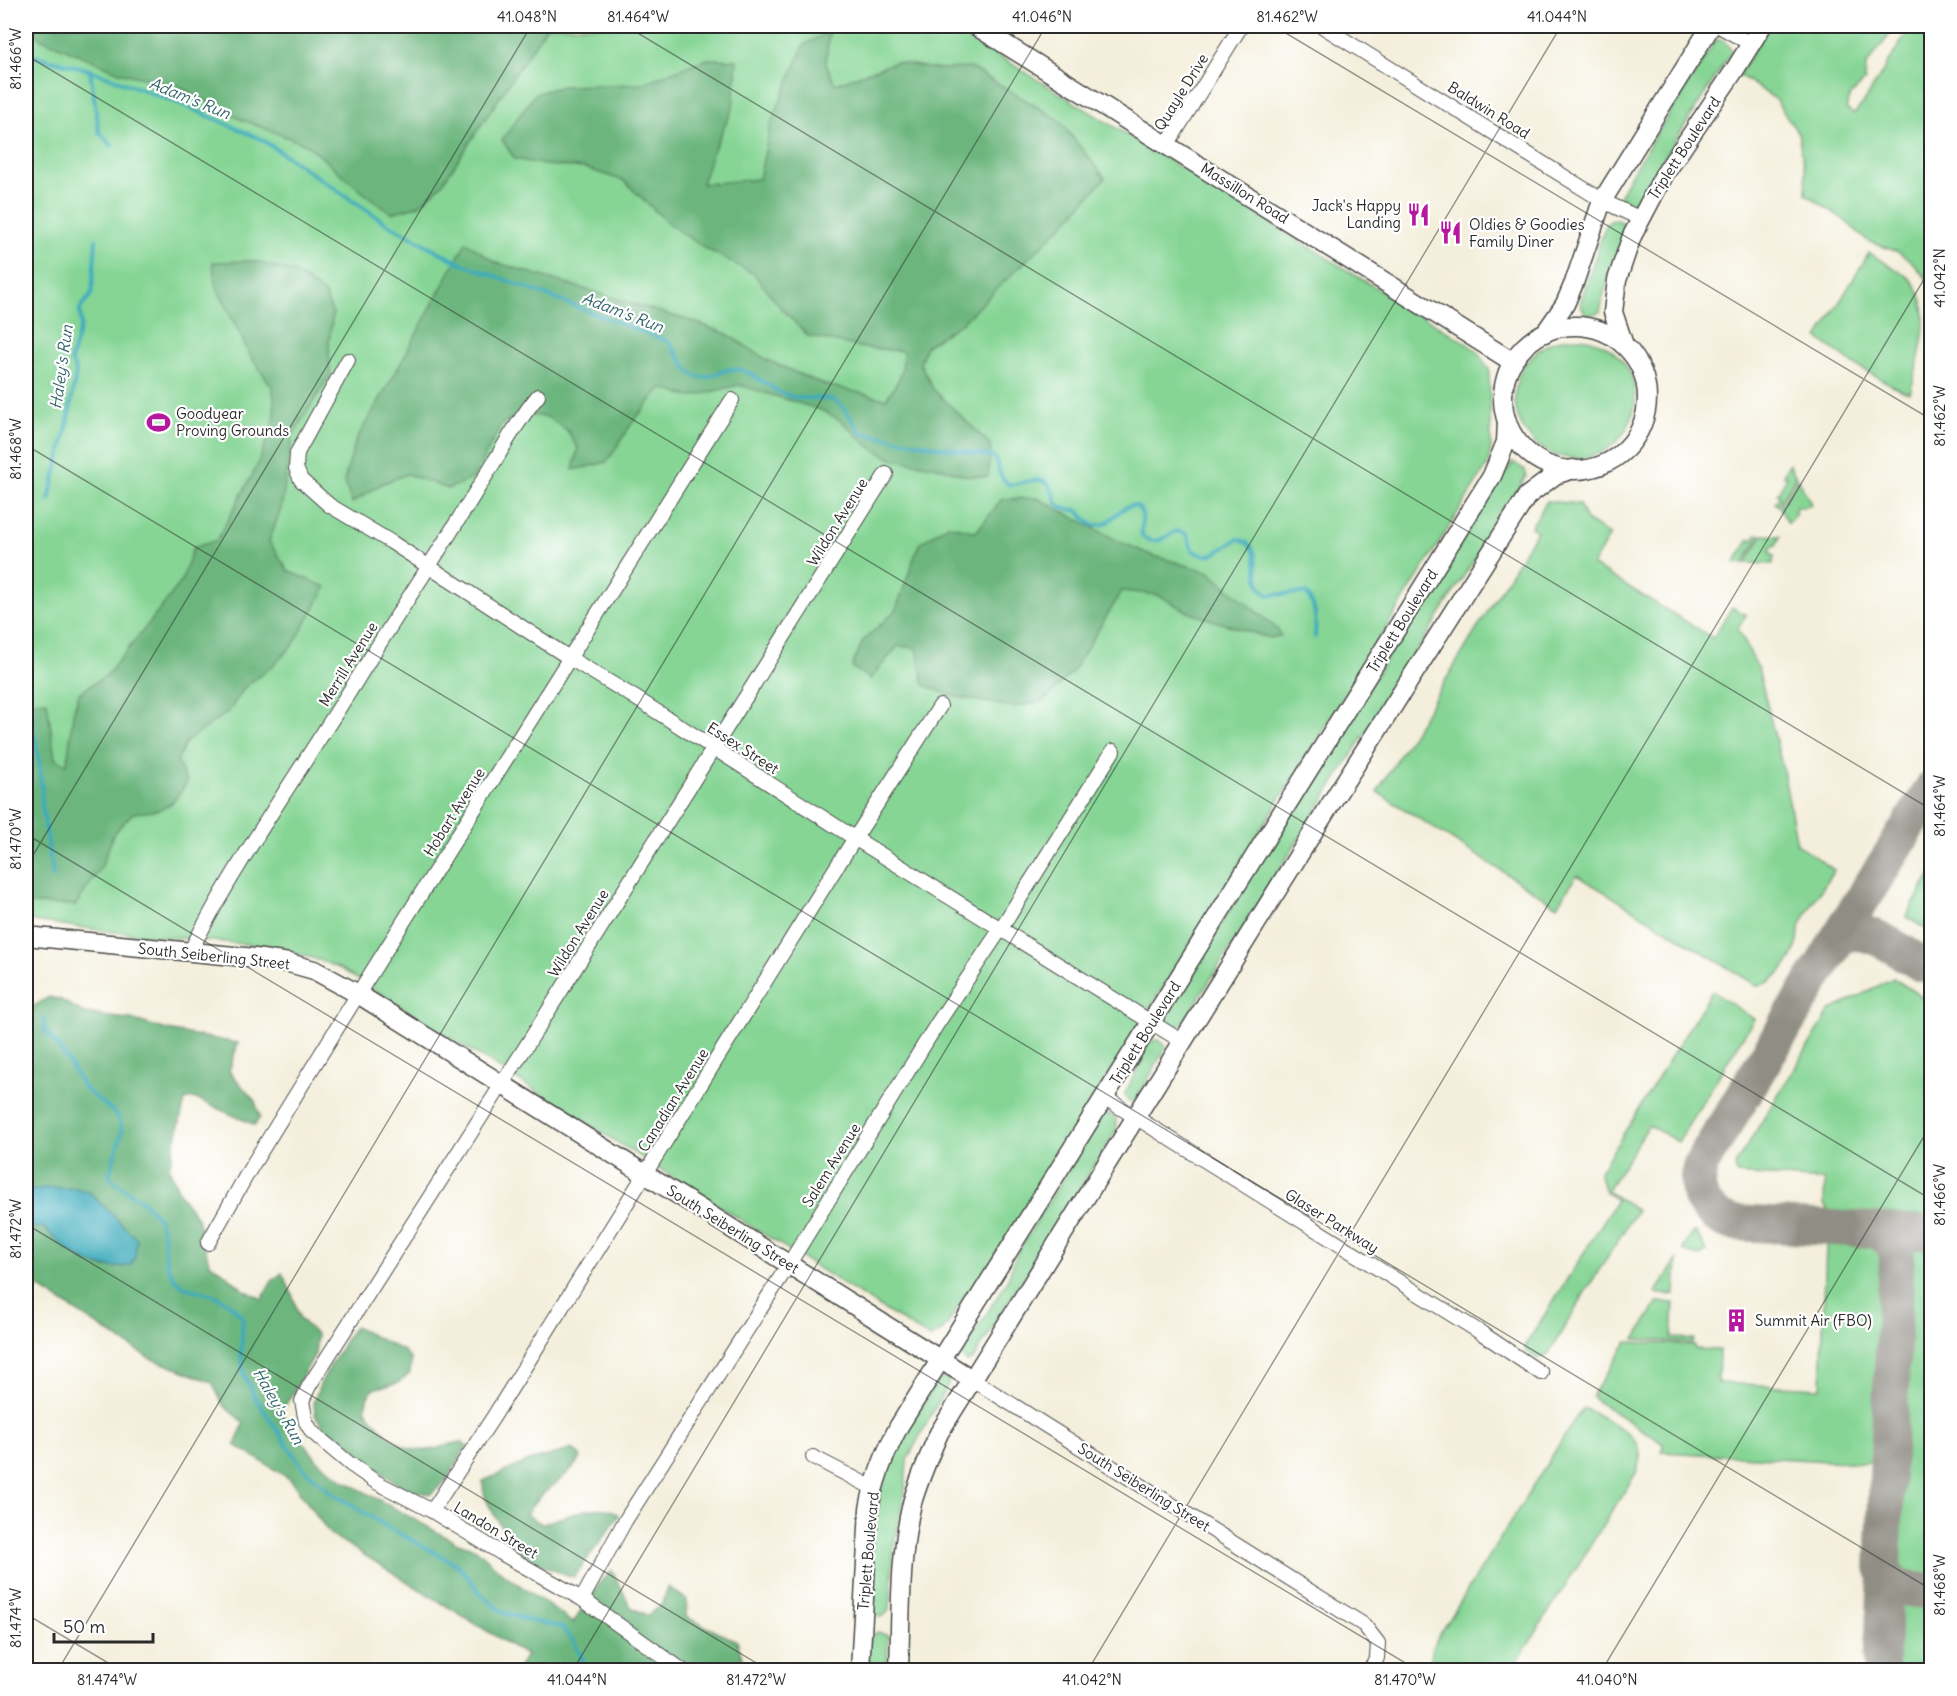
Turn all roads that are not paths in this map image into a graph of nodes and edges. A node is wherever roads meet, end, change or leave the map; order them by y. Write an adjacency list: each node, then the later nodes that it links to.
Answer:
1 (976, 26): 8 (main road, Massillon Road)
2 (1241, 26): 8 (street, Quayle Drive)
3 (1323, 26): 9 (street, Baldwin Road)
4 (1711, 26): 9 (main road)
5 (1719, 26): 7 (street)
6 (1762, 26): 7 (main road, Triplett Boulevard)
7 (1751, 44): 10 (main road, Triplett Boulevard)
8 (1167, 145): 14 (main road, Massillon Road)
9 (1602, 201): 10 (street, Baldwin Road); 11 (main road)
10 (1641, 219): 12 (main road, Triplett Boulevard)
11 (1545, 333): 12 (main road); 14 (main road)
12 (1624, 345): 18 (main road)
13 (348, 360): 20 (street, Essex Street)
14 (1513, 362): 17 (main road)
15 (538, 396): 20 (street, Merrill Avenue)
16 (732, 400): 21 (street, Hobart Avenue)
17 (1507, 421): 18 (main road); 30 (main road, Triplett Boulevard)
18 (1573, 469): 31 (main road)
19 (886, 474): 23 (street, Wildon Avenue)
20 (428, 565): 21 (street, Essex Street); 28 (street, Merrill Avenue)
21 (571, 659): 23 (street, Essex Street); 29 (street, Hobart Avenue)
22 (940, 706): 25 (street, Canadian Avenue)
23 (713, 748): 25 (street, Essex Street); 32 (street, Wildon Avenue)
24 (1113, 751): 26 (street, Salem Avenue)
25 (856, 839): 26 (street, Essex Street); 35 (street, Canadian Avenue)
26 (1000, 930): 30 (street, Essex Street); 37 (street, Salem Avenue)
27 (26, 936): 28 (main road, South Seiberling Street)
28 (190, 952): 29 (main road, South Seiberling Street)
29 (358, 994): 32 (main road, South Seiberling Street); 36 (street, Hobart Avenue)
30 (1152, 1023): 31 (street, Essex Street); 33 (main road, Triplett Boulevard)
31 (1183, 1042): 34 (main road)
32 (502, 1085): 35 (main road, South Seiberling Street); 41 (street, Wildon Avenue)
33 (1105, 1098): 34 (street, Glaser Parkway); 38 (main road, Triplett Boulevard)
34 (1136, 1117): 39 (street, Glaser Parkway); 40 (main road)
35 (646, 1174): 37 (main road, South Seiberling Street); 44 (street, Canadian Avenue)
36 (208, 1243)
37 (789, 1264): 38 (main road, South Seiberling Street); 45 (street, Salem Avenue)
38 (940, 1359): 40 (main road, South Seiberling Street); 43 (main road, Triplett Boulevard)
39 (1541, 1373)
40 (973, 1380): 46 (street, South Seiberling Street); 49 (main road)
41 (303, 1410): 44 (street, Landon Street)
42 (813, 1457): 43 (street)
43 (873, 1488): 48 (main road, Triplett Boulevard)
44 (432, 1511): 45 (street, Landon Street)
45 (582, 1599): 47 (street, Landon Street)
46 (1373, 1664)
47 (682, 1671)
48 (860, 1671)
49 (899, 1671)

